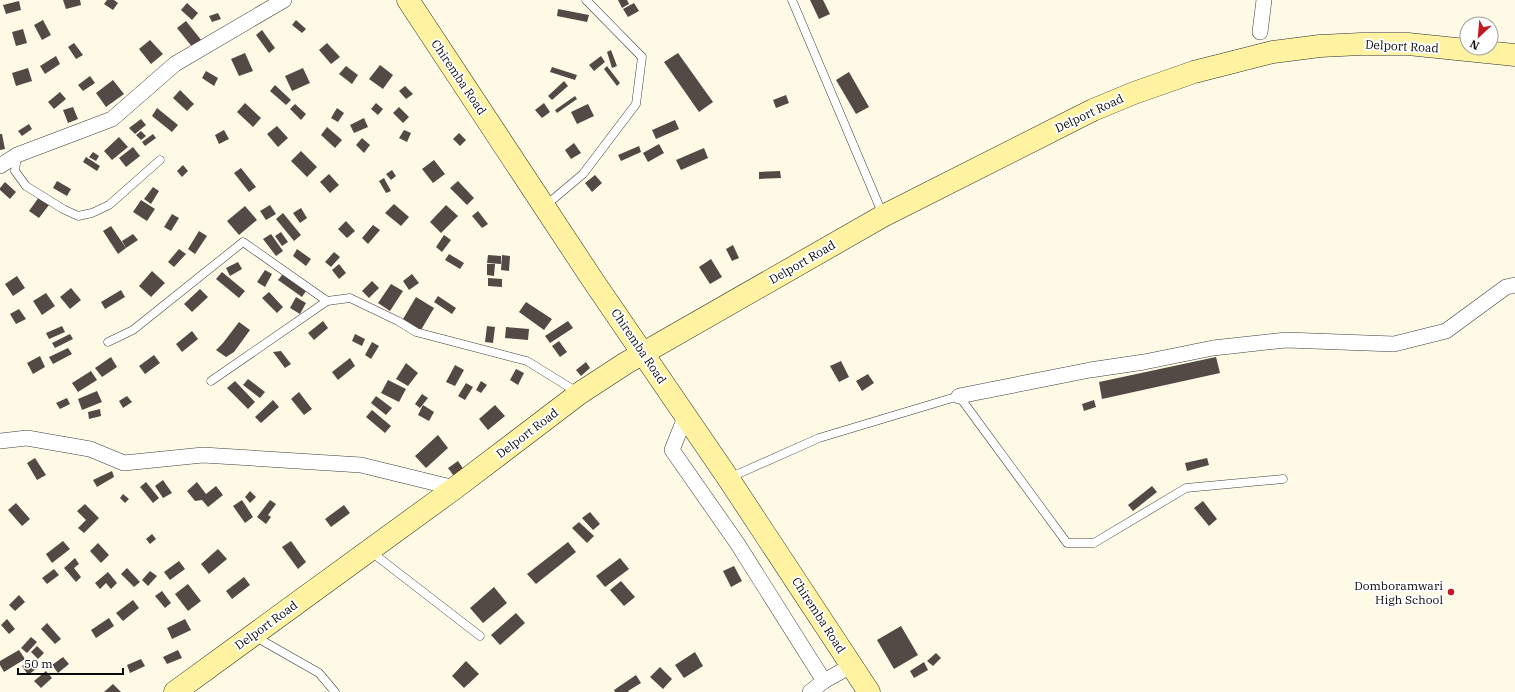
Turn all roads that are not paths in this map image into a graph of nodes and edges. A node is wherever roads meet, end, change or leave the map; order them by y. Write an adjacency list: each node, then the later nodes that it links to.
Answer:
1 (284, 0): 8 (street)
2 (408, 0): 11 (main road, Chiremba Road)
3 (586, 0): 11 (lane)
4 (792, 0): 12 (lane)
5 (1264, 0): 6 (street)
6 (1260, 32)
7 (1515, 55): 12 (main road, Delport Road)
8 (16, 155): 9 (lane); 10 (street)
9 (160, 160)
10 (0, 166)
11 (544, 206): 16 (main road, Chiremba Road)
12 (883, 216): 16 (main road, Delport Road)
13 (1515, 285): 19 (street)
14 (327, 301): 15 (lane); 17 (lane); 18 (lane)
15 (108, 342)
16 (644, 352): 18 (main road, Delport Road); 20 (main road, Chiremba Road)
17 (212, 381)
18 (580, 394): 24 (main road, Delport Road)
19 (958, 396): 22 (lane); 23 (lane)
20 (686, 415): 22 (main road, Chiremba Road); 29 (street)
21 (0, 441): 24 (street)
22 (728, 478): 28 (main road, Chiremba Road)
23 (1282, 479)
24 (455, 488): 25 (main road, Delport Road)
25 (370, 550): 26 (main road, Delport Road); 27 (lane)
26 (252, 635): 30 (main road, Delport Road); 31 (lane)
27 (480, 636)
28 (851, 666): 29 (street); 33 (main road, Chiremba Road)
29 (824, 681): 32 (street)
30 (177, 691)
31 (335, 692)
32 (810, 692)
33 (869, 692)

